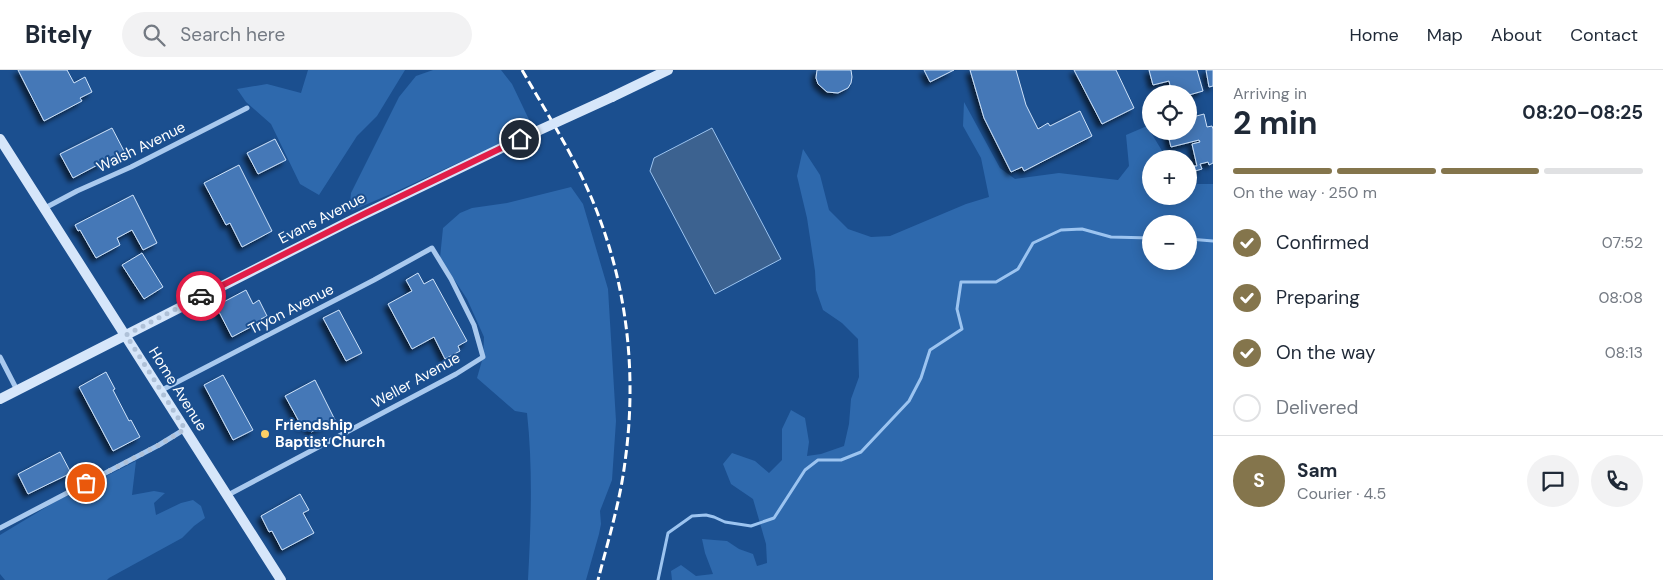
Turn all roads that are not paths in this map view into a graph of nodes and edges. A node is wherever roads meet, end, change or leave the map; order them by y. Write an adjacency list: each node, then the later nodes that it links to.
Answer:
1 (664, 71): 6 (street, Evans Avenue, bridge)
2 (247, 108): 4 (street, Walsh Avenue)
3 (0, 139): 4 (street, Home Avenue)
4 (45, 208): 6 (street, Home Avenue)
5 (432, 248): 9 (street, Tryon Avenue); 12 (street, Weller Avenue)
6 (126, 335): 8 (street, Evans Avenue); 9 (street, Home Avenue)
7 (0, 357): 8 (street)
8 (17, 390): 10 (street, Evans Avenue)
9 (160, 391): 11 (street, Home Avenue)
10 (0, 399)
11 (185, 429): 12 (street, Home Avenue); 13 (street)
12 (228, 494): 14 (street, Home Avenue)
13 (0, 528)
14 (281, 580)

